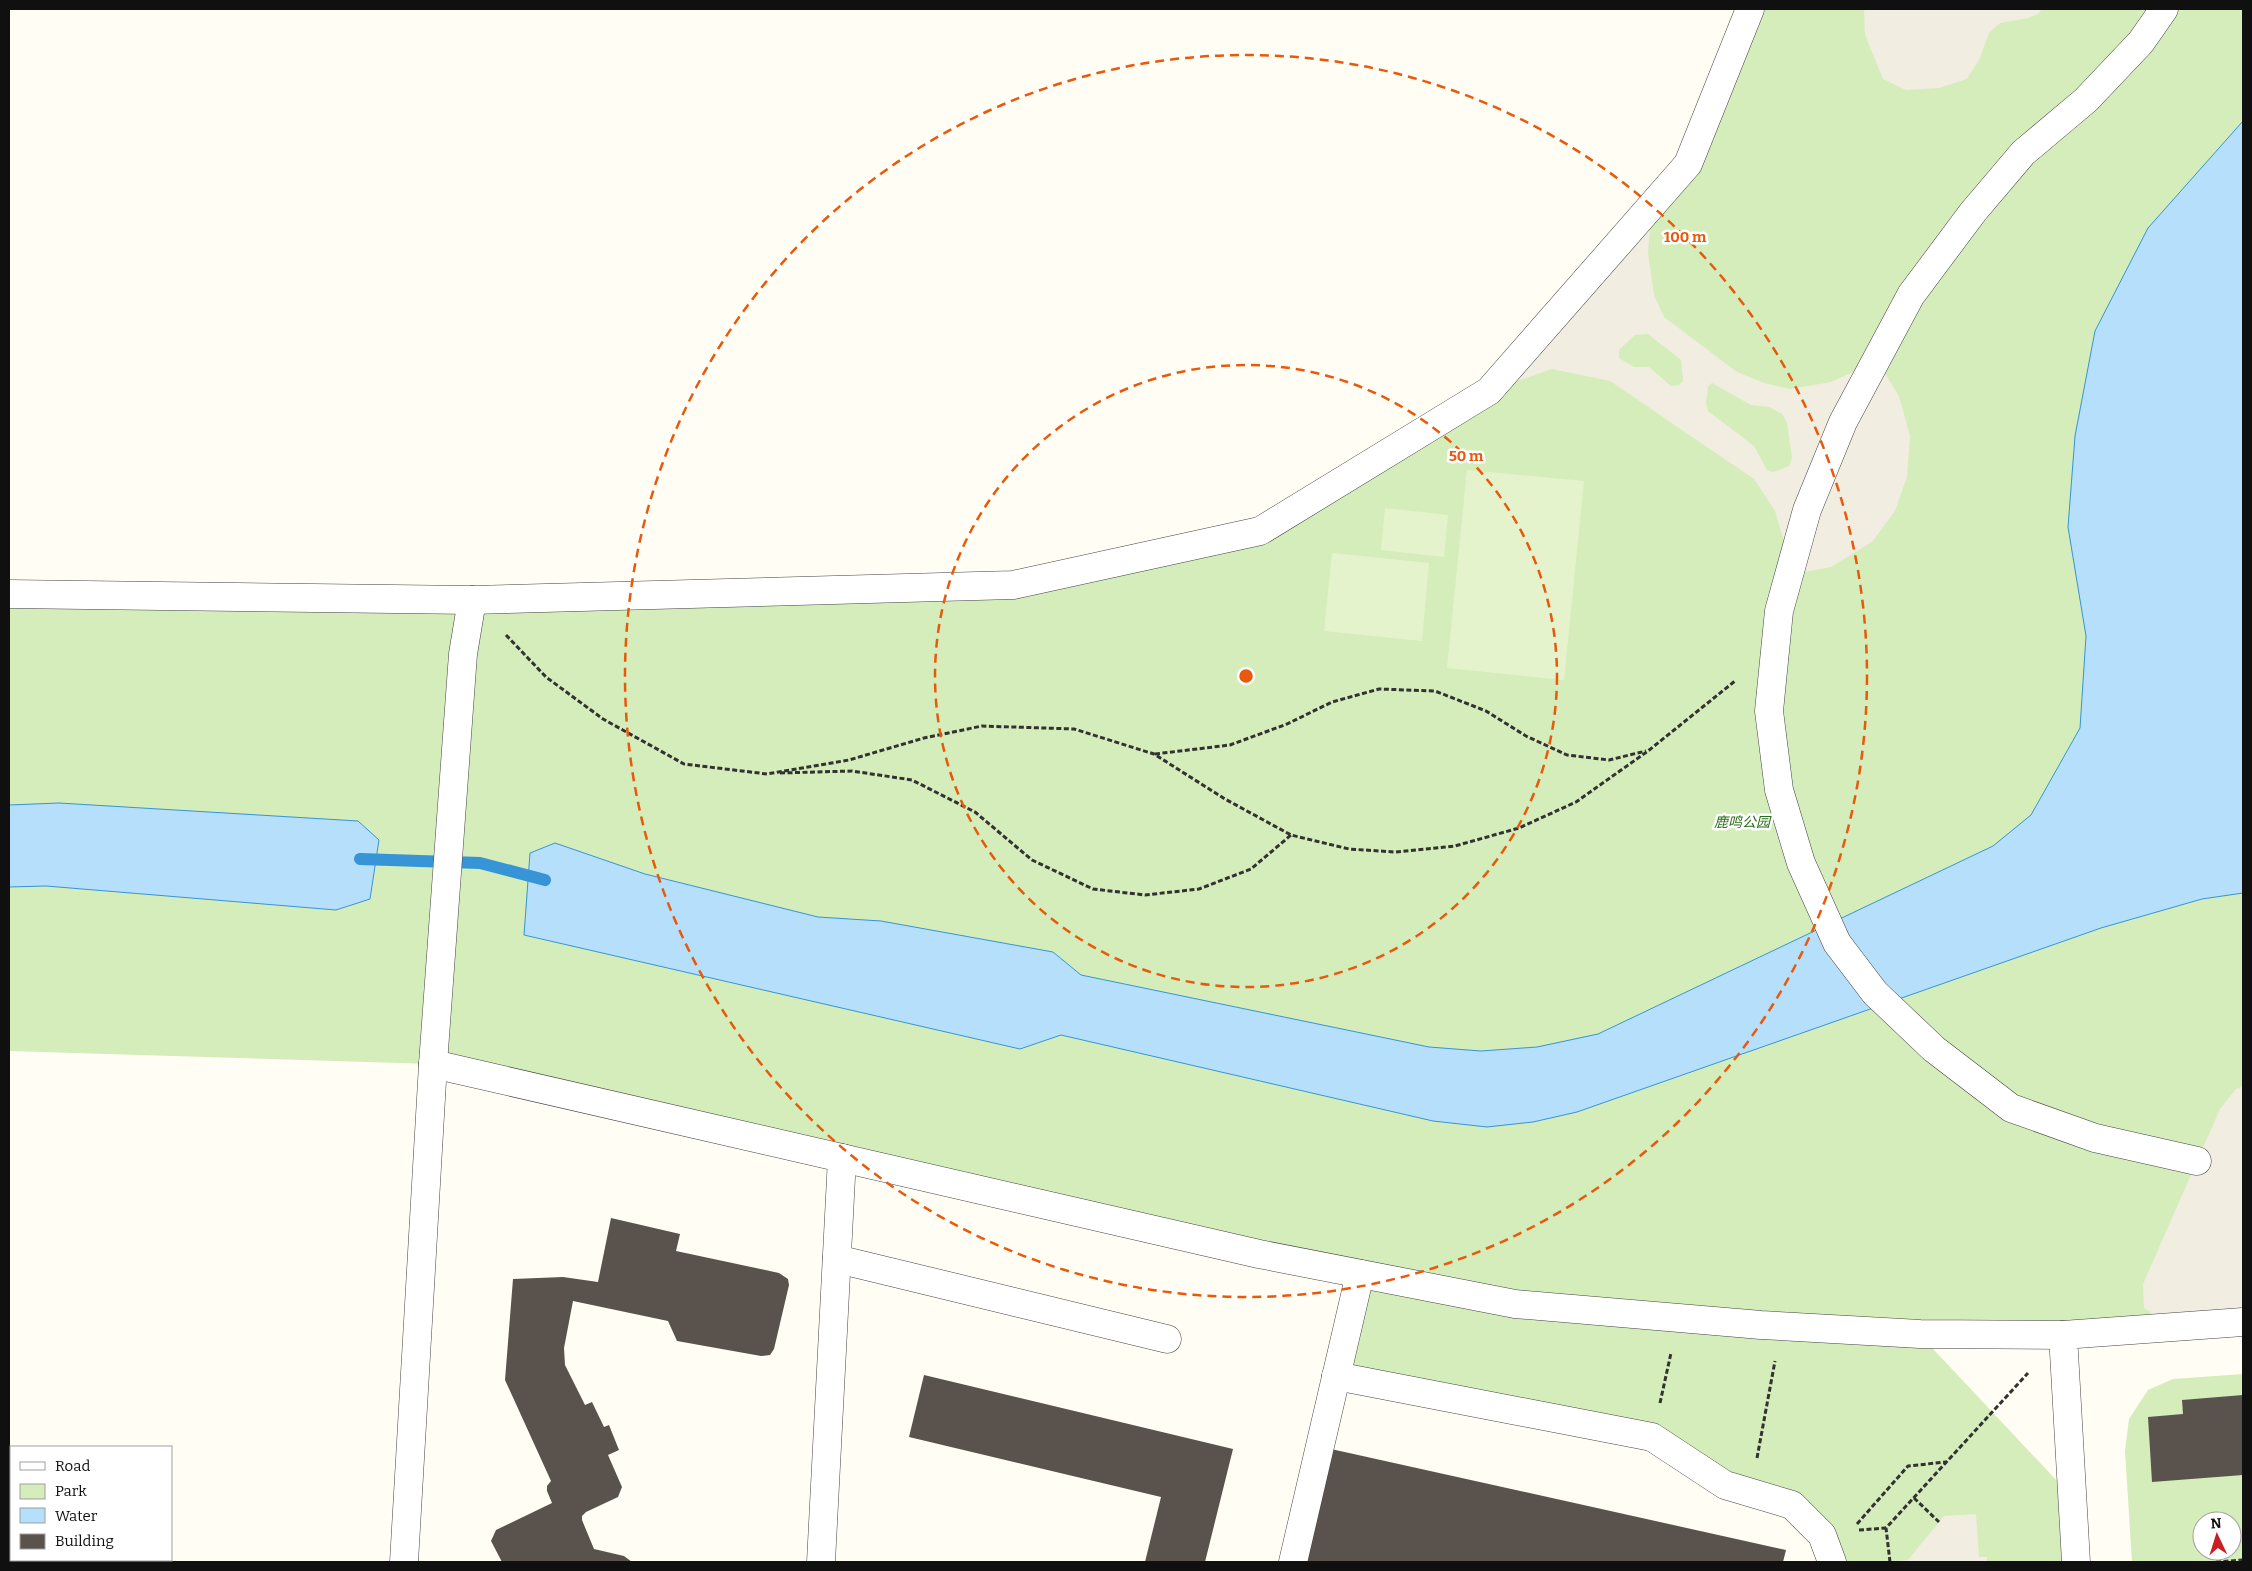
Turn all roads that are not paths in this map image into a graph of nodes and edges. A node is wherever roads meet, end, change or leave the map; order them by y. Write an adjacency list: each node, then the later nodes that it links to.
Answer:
1 (1750, 9): 4 (street)
2 (2164, 9): 7 (street)
3 (9, 594): 4 (street)
4 (472, 600): 5 (street)
5 (433, 1064): 6 (street); 14 (street)
6 (842, 1158): 8 (street); 9 (street)
7 (2197, 1161)
8 (837, 1260): 12 (street); 15 (street)
9 (1360, 1274): 11 (street); 13 (street)
10 (2243, 1322): 11 (street)
11 (2063, 1335): 18 (street)
12 (1167, 1339)
13 (1336, 1376): 16 (street); 17 (street)
14 (404, 1562)
15 (821, 1562)
16 (1293, 1562)
17 (1832, 1562)
18 (2076, 1562)

